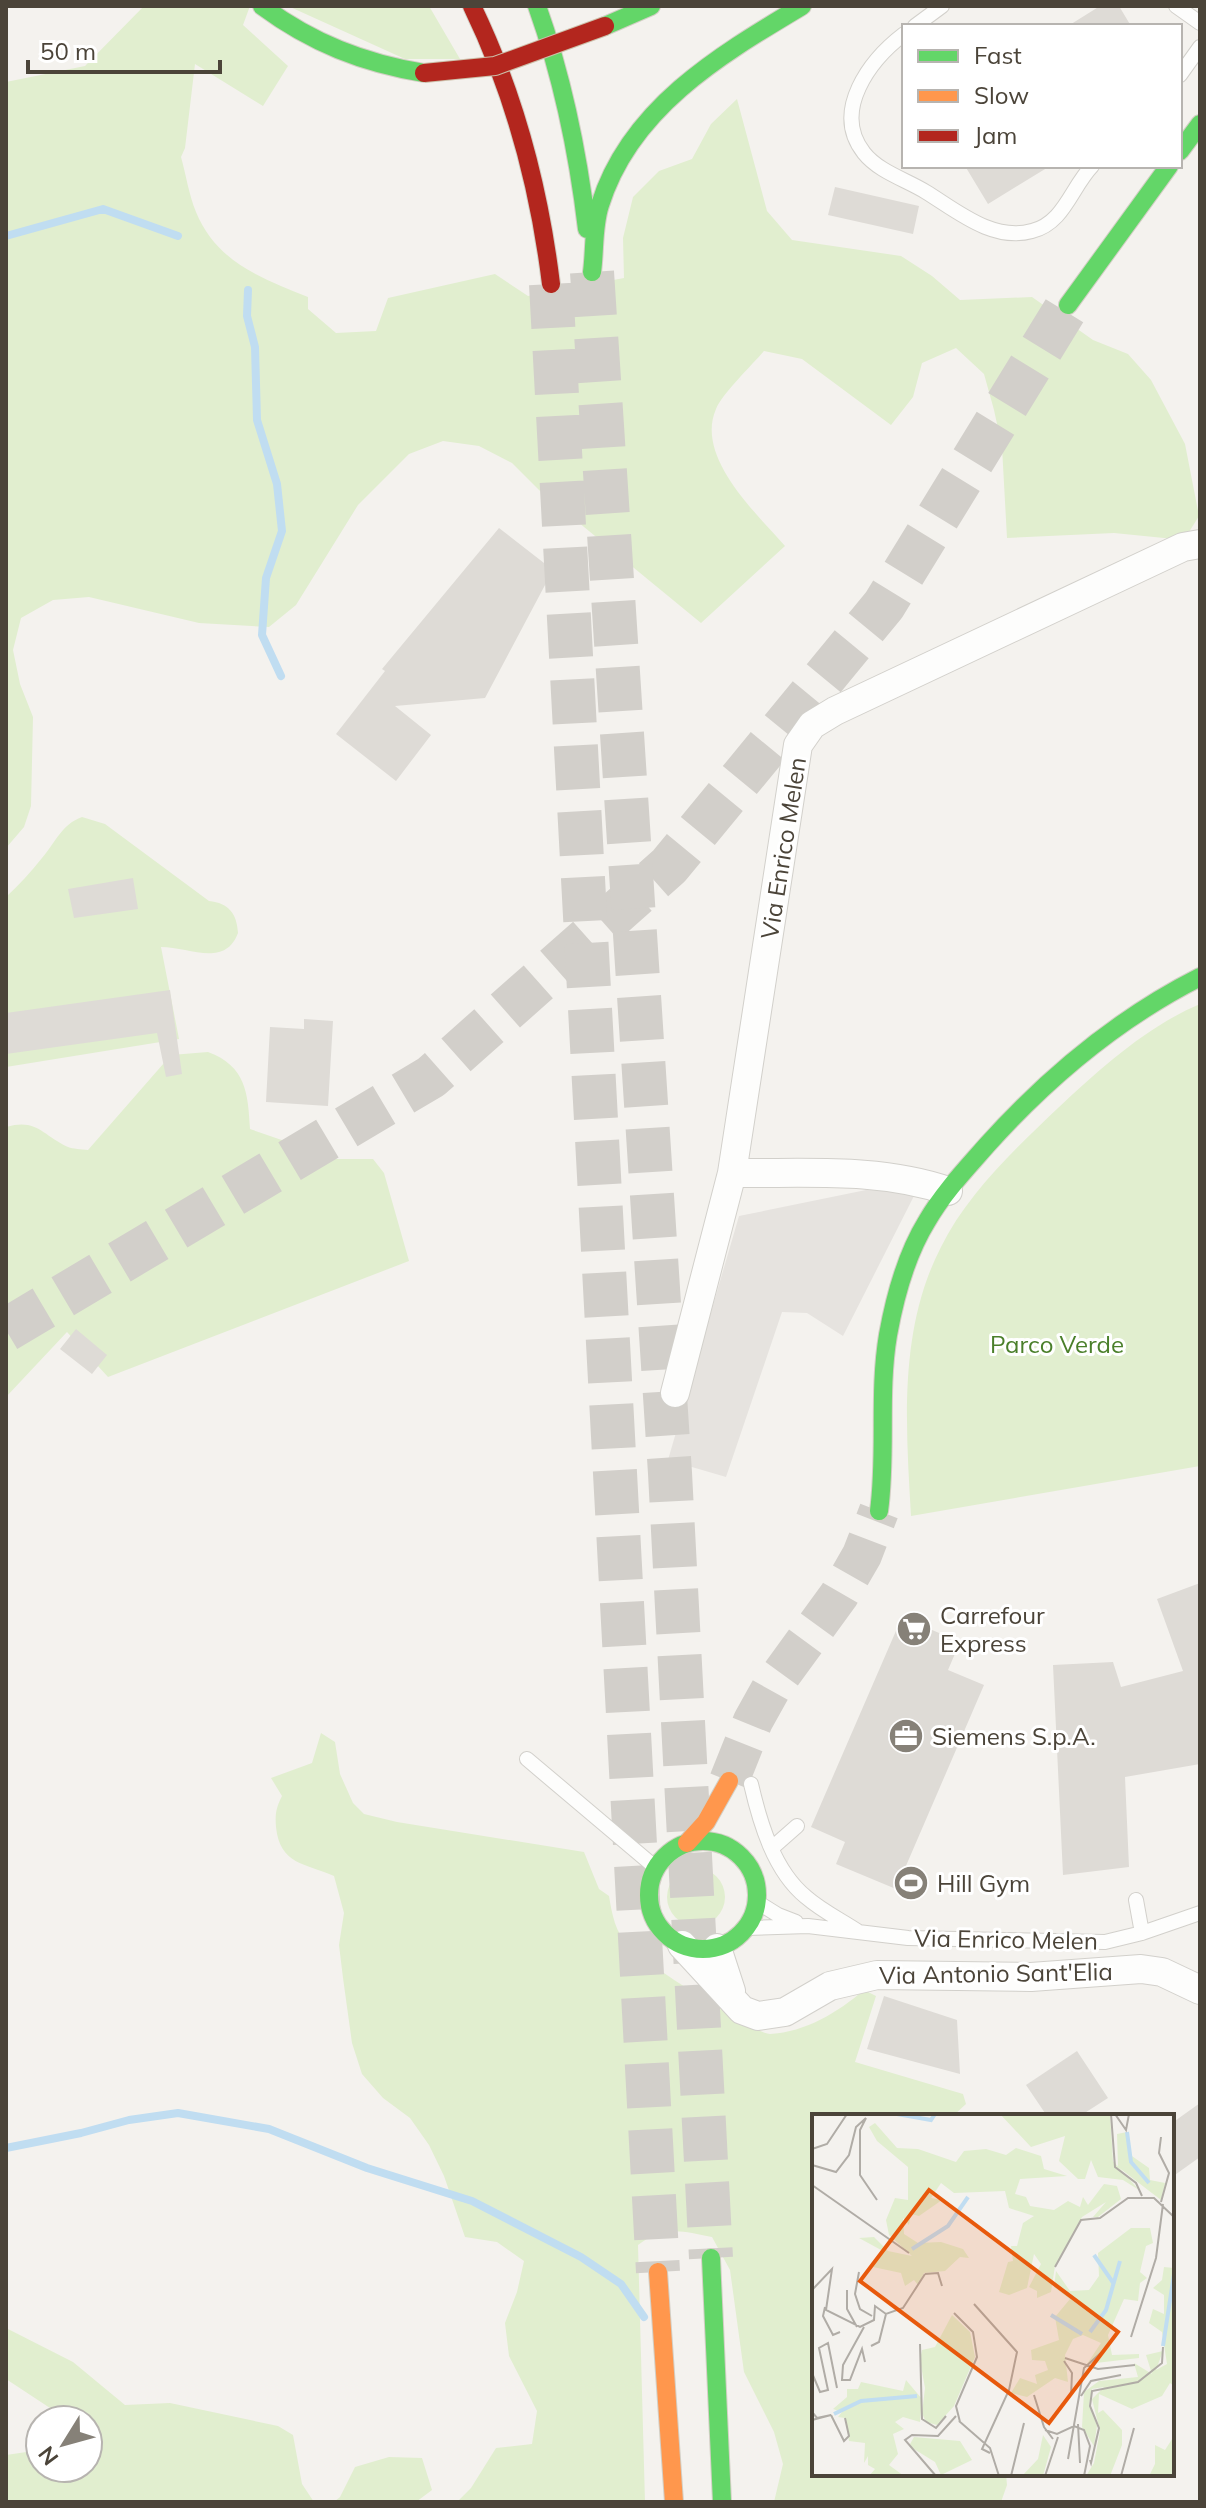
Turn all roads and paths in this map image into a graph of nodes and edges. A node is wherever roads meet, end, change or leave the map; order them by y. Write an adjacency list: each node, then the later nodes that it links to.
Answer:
1 (262, 6): 5 (main road, bridge)
2 (464, 6): 11 (main road)
3 (472, 6): 11 (main road)
4 (537, 6): 6 (main road)
5 (651, 6)
6 (802, 6)
7 (942, 6): 10 (lane)
8 (1176, 6): 9 (lane)
9 (1200, 23)
10 (918, 24)
11 (486, 32): 19 (main road)
12 (902, 35): 17 (lane)
13 (1200, 47): 14 (lane)
14 (1182, 72)
15 (1200, 124): 16 (main road)
16 (1182, 148)
17 (1090, 168)
18 (1168, 168): 20 (main road)
19 (551, 284)
20 (1068, 305)
21 (1200, 544): 23 (street, Via Enrico Melen)
22 (1200, 977): 24 (main road)
23 (732, 1173): 24 (street); 25 (street, Via Enrico Melen)
24 (948, 1191): 26 (main road)
25 (675, 1393)
26 (879, 1511)
27 (527, 1759): 33 (lane)
28 (751, 1784): 31 (lane)
29 (797, 1826): 31 (lane)
30 (687, 1843): 32 (main road); 32 (main road); 33 (main road)
31 (772, 1848): 40 (lane)
32 (733, 1851): 35 (main road)
33 (656, 1868): 41 (main road)
34 (1136, 1900): 39 (lane)
35 (757, 1902): 37 (lane, Via Enrico Melen); 38 (main road)
36 (1200, 1913): 39 (lane, Via Enrico Melen)
37 (808, 1926): 38 (lane, Via Enrico Melen); 40 (lane, Via Enrico Melen)
38 (746, 1928): 42 (main road)
39 (1142, 1933): 40 (lane, Via Enrico Melen)
40 (863, 1934)
41 (682, 1945): 42 (main road); 44 (street, Via Antonio Sant'Elia)
42 (717, 1948): 44 (street)
43 (1200, 1990): 44 (street, Via Antonio Sant'Elia)
44 (733, 2000)
45 (711, 2258): 48 (main road)
46 (658, 2272): 47 (main road)
47 (674, 2502)
48 (722, 2502)

